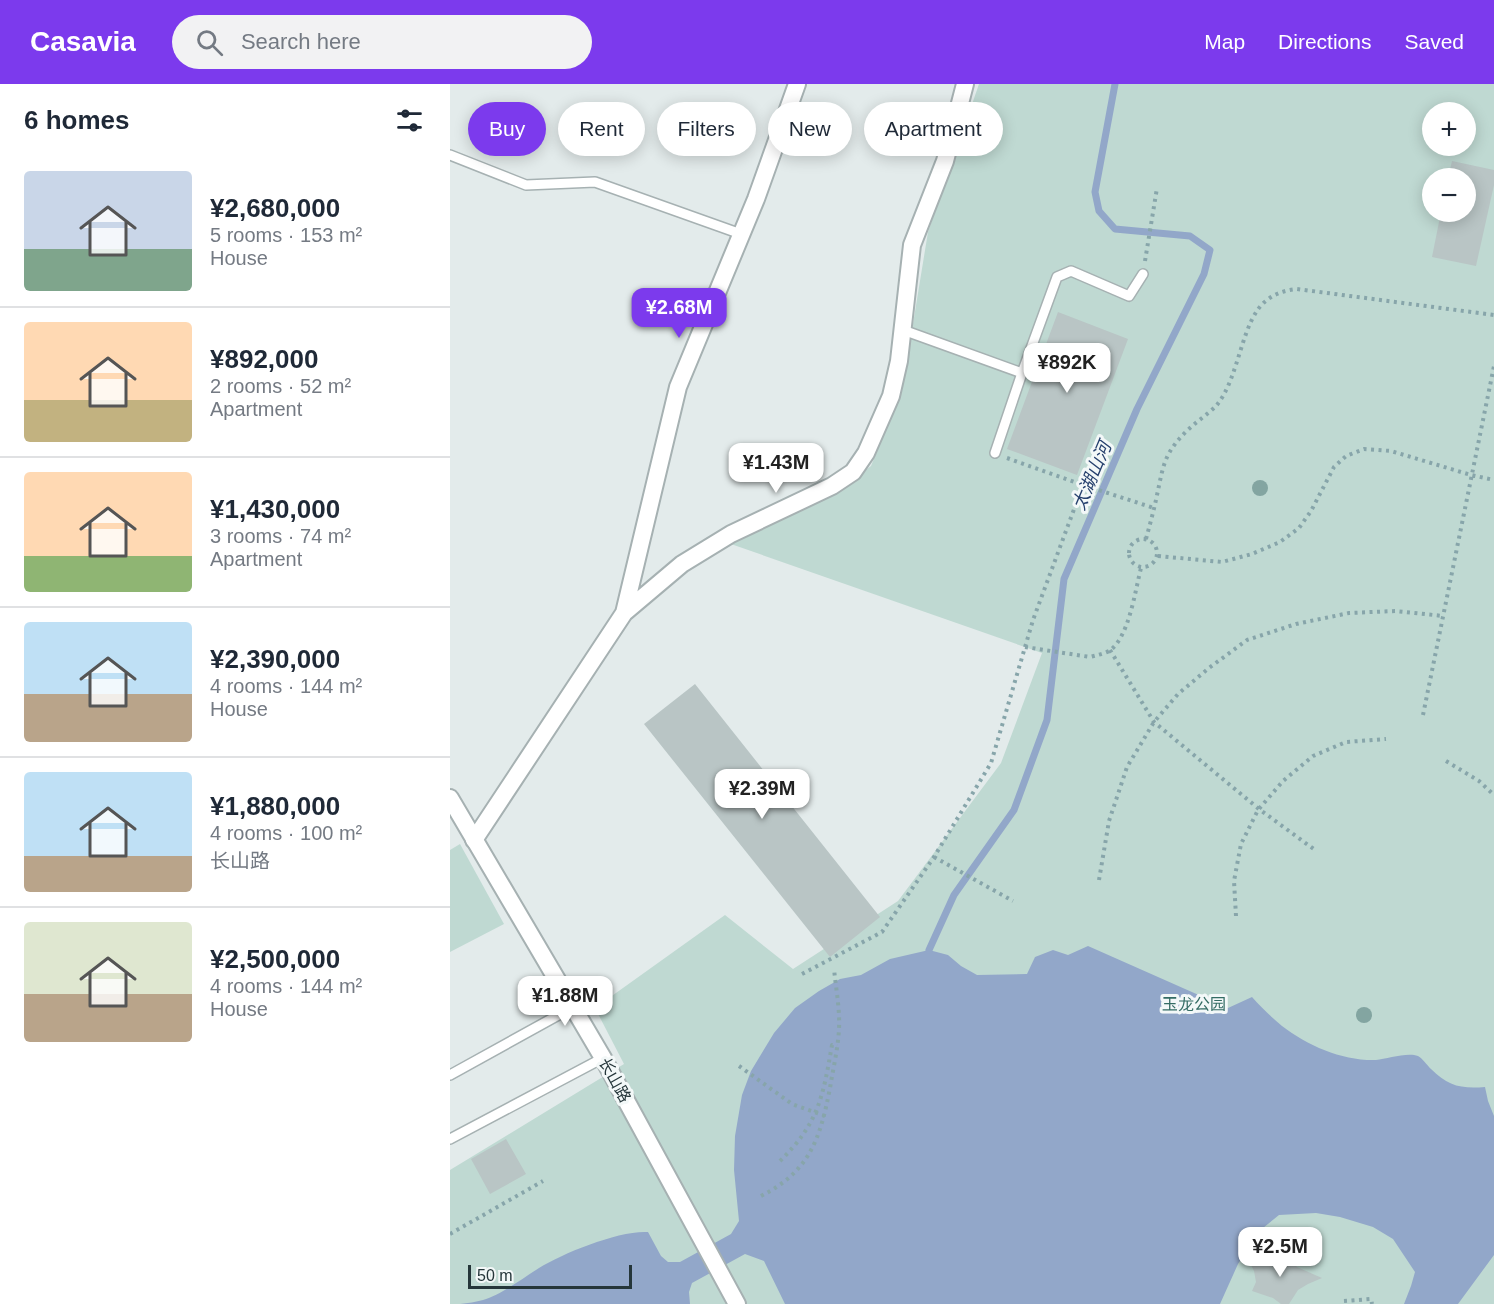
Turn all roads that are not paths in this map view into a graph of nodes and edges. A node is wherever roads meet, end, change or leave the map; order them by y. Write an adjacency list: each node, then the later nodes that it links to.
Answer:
1 (965, 84): 6 (street)
2 (794, 85): 4 (street)
3 (450, 155): 4 (lane)
4 (741, 234): 9 (street)
5 (1143, 274): 7 (lane)
6 (903, 330): 7 (lane); 9 (street)
7 (1022, 373): 8 (lane)
8 (995, 453)
9 (624, 613): 11 (street)
10 (450, 798): 11 (street, 长山路)
11 (474, 840): 12 (street, 长山路)
12 (573, 1007): 13 (street, 长山路); 14 (lane)
13 (603, 1058): 15 (lane); 16 (street, 长山路)
14 (450, 1075)
15 (450, 1139)
16 (738, 1304)

